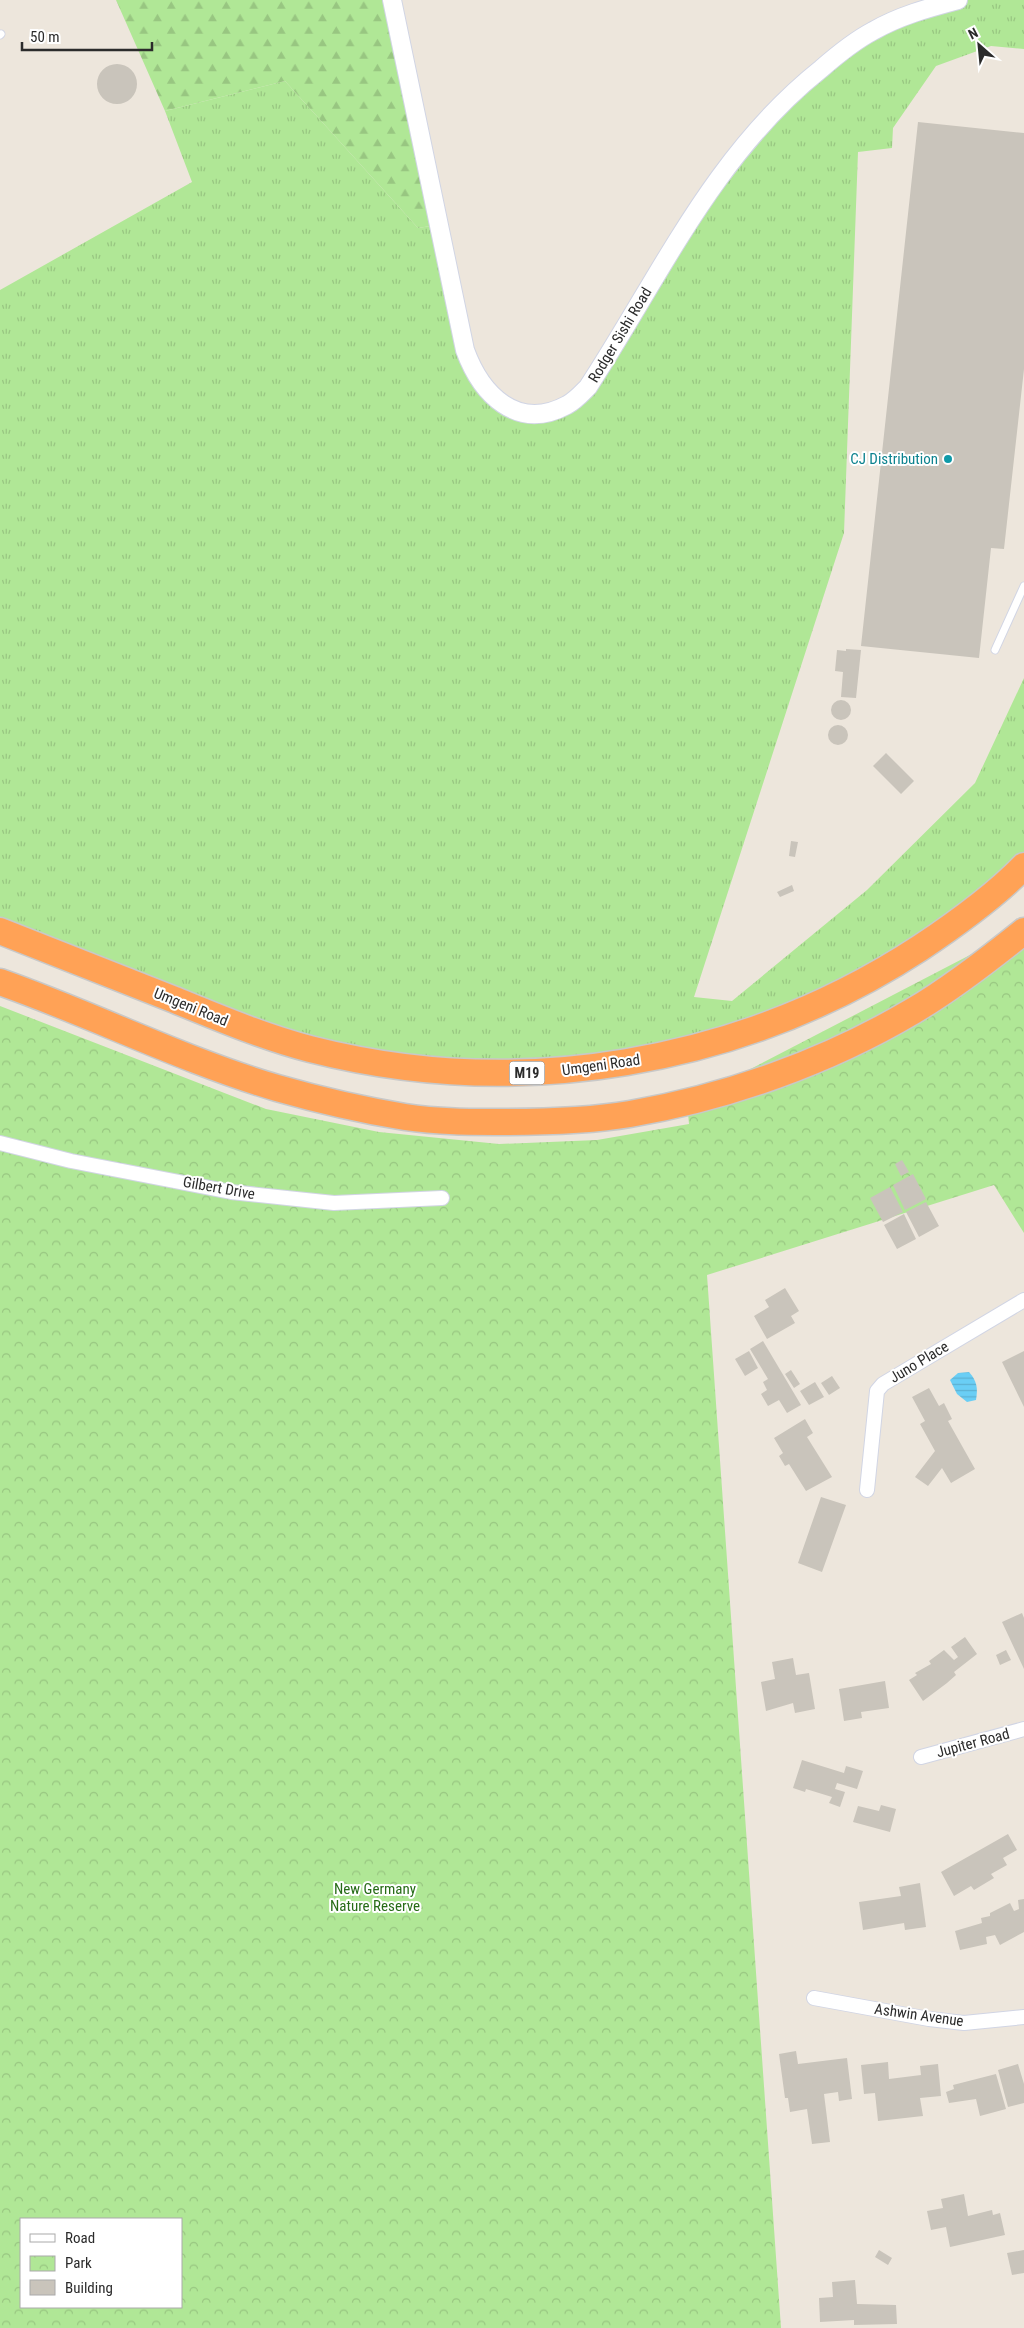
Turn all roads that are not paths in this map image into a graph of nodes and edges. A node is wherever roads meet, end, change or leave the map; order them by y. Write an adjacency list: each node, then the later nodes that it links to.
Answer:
1 (392, 0): 2 (street, Rodger Sishi Road)
2 (958, 0)
3 (1024, 586): 4 (lane)
4 (996, 650)
5 (1024, 866): 6 (highway, Umgeni Road / M19)
6 (0, 931)
7 (1024, 931): 8 (highway)
8 (0, 982)
9 (0, 1143): 10 (street, Gilbert Drive)
10 (442, 1198)
11 (1024, 1300): 12 (street, Juno Place)
12 (866, 1490)
13 (1024, 1729): 14 (street, Jupiter Road)
14 (921, 1757)
15 (814, 1998): 16 (street, Ashwin Avenue)
16 (1024, 2017)

